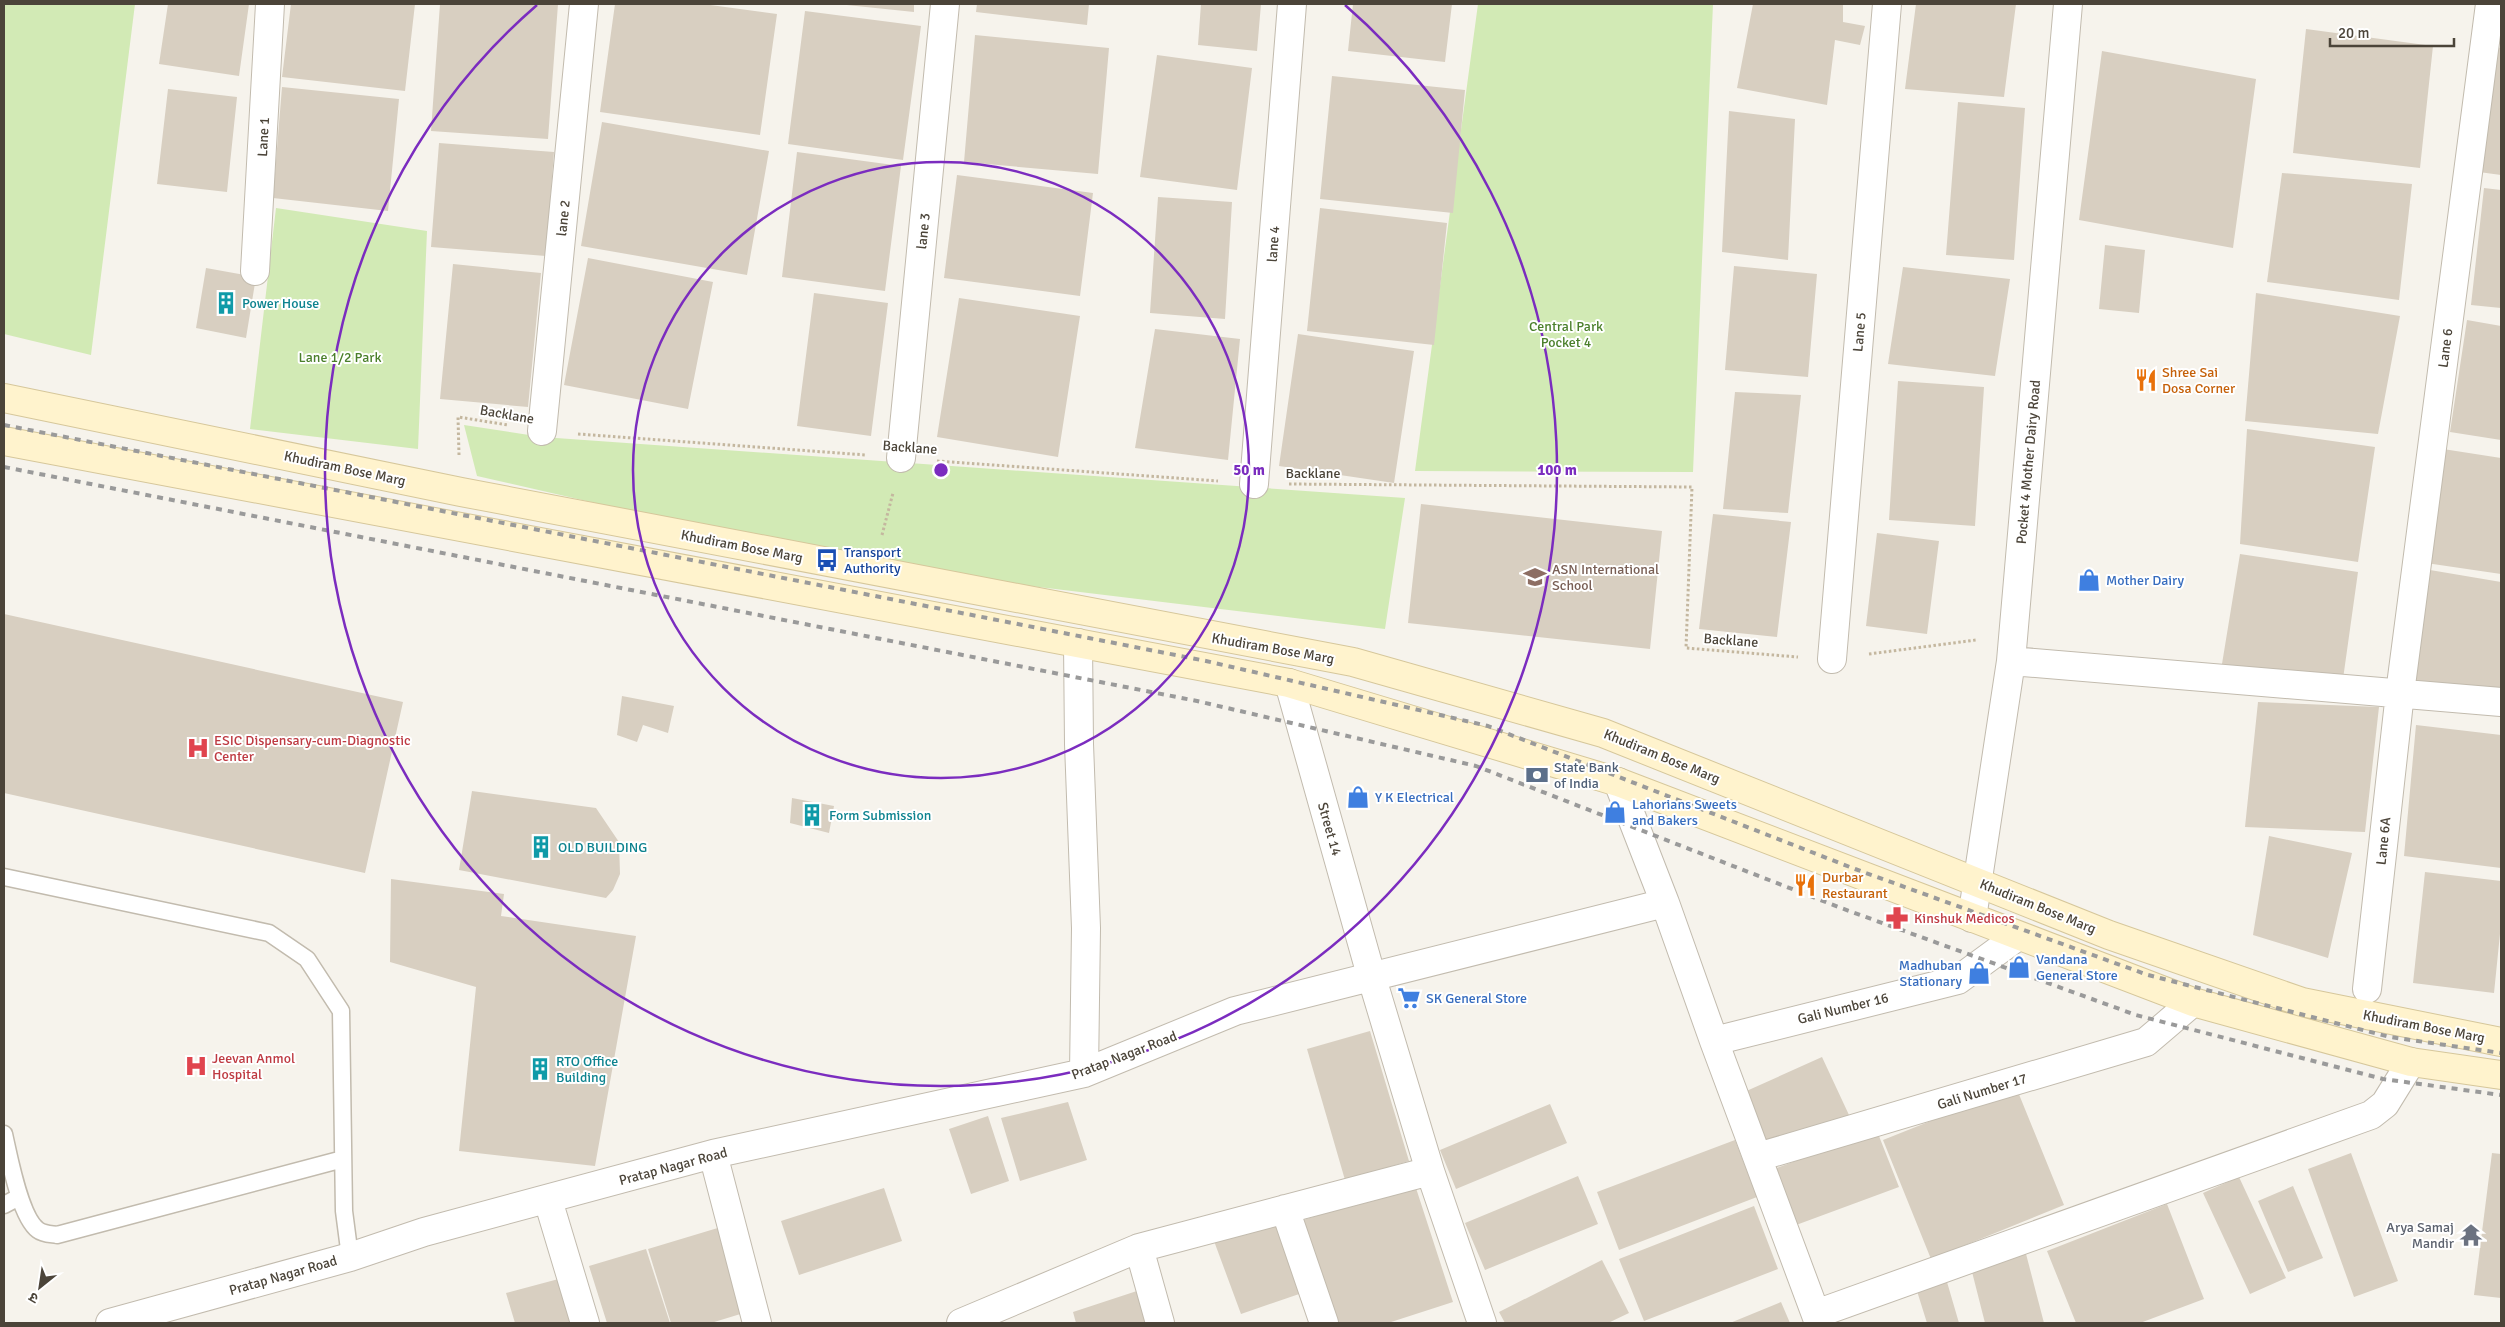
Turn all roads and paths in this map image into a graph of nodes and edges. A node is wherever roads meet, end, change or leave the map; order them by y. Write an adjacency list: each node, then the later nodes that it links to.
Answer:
1 (270, 4): 8 (street, Lane 1)
2 (584, 4): 10 (street, lane 2)
3 (945, 4): 13 (street, lane 3)
4 (1292, 4): 14 (street, lane 4)
5 (1887, 4): 20 (street, Lane 5)
6 (2068, 4): 19 (street, Pocket 4 Mother Dairy Road)
7 (2490, 4): 22 (street, Lane 6)
8 (255, 271)
9 (4, 398): 17 (street, Khudiram Bose Marg)
10 (542, 431): 12 (path, Backlane); 13 (path, Backlane)
11 (4, 441): 18 (street)
12 (459, 458)
13 (901, 458): 14 (path, Backlane)
14 (1254, 484): 20 (path, Backlane)
15 (893, 492): 16 (path)
16 (882, 538)
17 (1083, 612): 18 (street); 26 (street, Khudiram Bose Marg)
18 (1078, 643): 21 (street); 36 (street)
19 (2012, 648): 20 (path, Backlane); 22 (street); 26 (street, Pocket 4 Mother Dairy Road)
20 (1832, 659)
21 (1289, 683): 24 (street); 30 (street, Street 14)
22 (2400, 693): 23 (street); 31 (street, Lane 6A)
23 (2501, 702)
24 (1618, 782): 27 (street); 28 (street)
25 (4, 877): 41 (lane)
26 (1978, 882): 28 (street, Pocket 4 Mother Dairy Road); 34 (street, Khudiram Bose Marg)
27 (1666, 903): 30 (street, Pratap Nagar Road); 33 (street)
28 (1972, 918): 29 (street)
29 (2018, 936): 32 (street); 33 (street, Gali Number 16)
30 (1371, 975): 36 (street, Pratap Nagar Road); 42 (street, Street 14)
31 (2367, 989)
32 (2193, 1002): 35 (street); 40 (street, Gali Number 17)
33 (1714, 1041): 40 (street)
34 (2501, 1042)
35 (2411, 1062): 37 (street); 50 (street)
36 (1084, 1073): 39 (street, Pratap Nagar Road)
37 (2501, 1075)
38 (4, 1134): 43 (lane)
39 (713, 1154): 44 (street, Pratap Nagar Road); 53 (street)
40 (1758, 1157): 50 (street)
41 (343, 1159): 43 (lane); 48 (lane)
42 (1430, 1171): 46 (street); 57 (street, Street 14)
43 (19, 1196): 45 (lane)
44 (548, 1200): 48 (street, Pratap Nagar Road); 52 (street)
45 (4, 1205)
46 (1286, 1209): 47 (street); 56 (street)
47 (1138, 1248): 54 (street); 55 (street)
48 (350, 1256): 49 (street, Pratap Nagar Road)
49 (192, 1313): 51 (street, Pratap Nagar Road)
50 (1818, 1319)
51 (110, 1323)
52 (585, 1323)
53 (757, 1323)
54 (961, 1323)
55 (1160, 1323)
56 (1324, 1323)
57 (1482, 1323)

